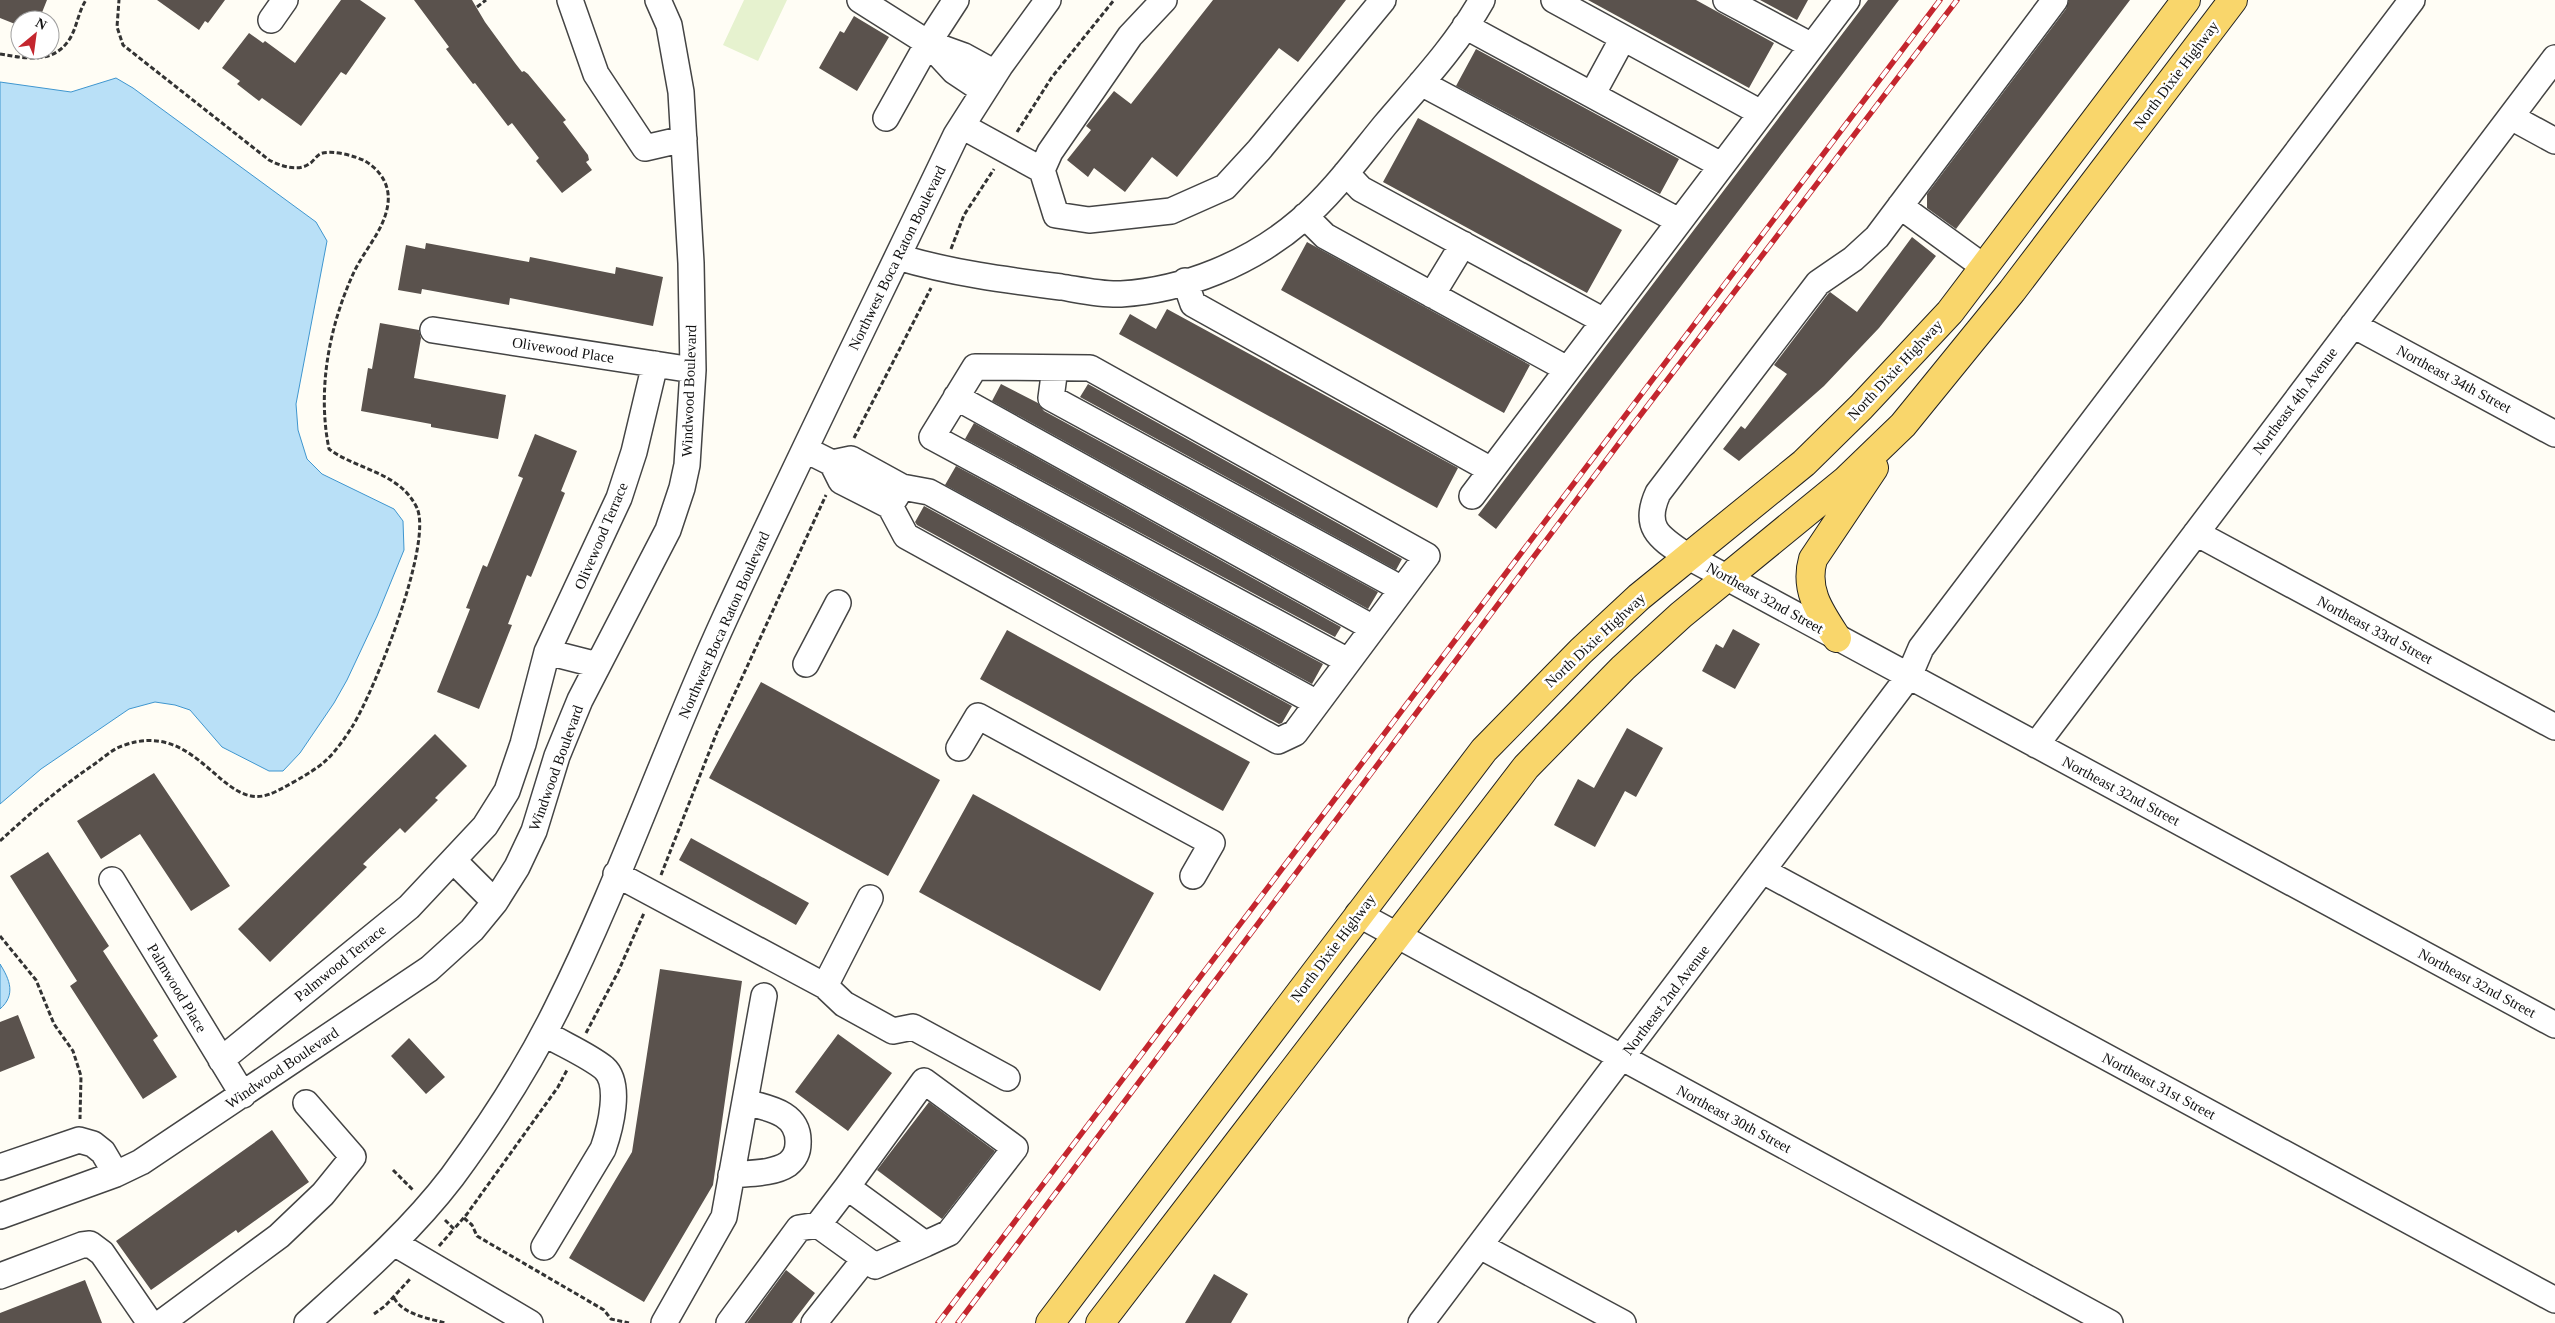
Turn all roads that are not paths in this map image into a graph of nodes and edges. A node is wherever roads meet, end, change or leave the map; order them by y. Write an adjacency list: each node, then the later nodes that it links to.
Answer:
1 (570, 0): 28 (street)
2 (658, 0): 28 (street, Windwood Boulevard)
3 (860, 0): 18 (street)
4 (956, 0): 18 (street)
5 (1048, 0): 21 (street, Northwest Boca Raton Boulevard)
6 (1164, 0): 31 (street)
7 (1383, 0): 31 (street)
8 (1482, 0): 16 (street)
9 (1554, 0): 17 (street)
10 (1726, 0): 19 (street)
11 (1847, 0): 19 (street)
12 (2055, 0): 33 (street, Northeast 32nd Street)
13 (2186, 0): 38 (main road, North Dixie Highway)
14 (2233, 0): 49 (main road, North Dixie Highway)
15 (2412, 0): 66 (street, Northeast 2nd Avenue)
16 (1465, 26): 22 (street); 23 (street)
17 (1623, 38): 23 (street); 24 (street)
18 (928, 43): 21 (street); 26 (street)
19 (1812, 46): 24 (street)
20 (2555, 58): 25 (street, Northeast 4th Avenue)
21 (989, 82): 27 (street, Northwest Boca Raton Boulevard)
22 (1421, 82): 32 (street); 35 (street)
23 (1592, 95): 30 (street)
24 (1761, 113): 30 (street)
25 (2511, 117): 29 (street); 42 (street, Northeast 4th Avenue)
26 (886, 118)
27 (962, 126): 31 (street); 37 (street, Northwest Boca Raton Boulevard)
28 (684, 140): 47 (street, Windwood Boulevard)
29 (2555, 141)
30 (1721, 165): 35 (street)
31 (1042, 170)
32 (1346, 172): 34 (street); 36 (street)
33 (1900, 206): 38 (street); 56 (street, Northeast 32nd Street)
34 (1305, 216): 39 (street); 40 (street)
35 (1679, 221): 41 (street)
36 (1463, 244): 40 (street); 41 (street)
37 (898, 257): 39 (street); 51 (street, Northwest Boca Raton Boulevard)
38 (1984, 267): 56 (main road, North Dixie Highway)
39 (1185, 281): 52 (street)
40 (1432, 295): 46 (street)
41 (1604, 321): 46 (street)
42 (2353, 325): 50 (street, Northeast 34th Street); 55 (street, Northeast 4th Avenue)
43 (433, 330): 44 (street, Olivewood Place)
44 (655, 364): 47 (street, Olivewood Place); 62 (street, Olivewood Terrace)
45 (1055, 368): 48 (street); 58 (street); 58 (street)
46 (1567, 369): 52 (street)
47 (693, 370): 65 (street, Windwood Boulevard)
48 (956, 397): 60 (street); 63 (street)
49 (1903, 425): 57 (main road, North Dixie Highway); 61 (main road)
50 (2555, 434)
51 (806, 450): 53 (street); 73 (street, Northwest Boca Raton Boulevard)
52 (1491, 470): 54 (street)
53 (896, 496): 67 (street); 67 (street)
54 (1472, 496)
55 (2196, 533): 68 (street, Northeast 33rd Street); 69 (street, Northeast 4th Avenue)
56 (1687, 556): 57 (street, Northeast 32nd Street); 78 (main road, North Dixie Highway)
57 (1725, 577): 61 (street, Northeast 32nd Street); 79 (main road, North Dixie Highway)
58 (1402, 590): 60 (street)
59 (838, 603): 64 (street)
60 (1373, 628): 63 (street)
61 (1837, 638): 66 (street, Northeast 32nd Street)
62 (547, 652): 65 (street); 71 (street, Palmwood Terrace)
63 (1348, 661): 67 (street)
64 (806, 664)
65 (598, 665): 77 (street, Windwood Boulevard)
66 (1908, 676): 69 (street, Northeast 32nd Street); 72 (street, Northeast 2nd Avenue)
67 (1317, 703)
68 (2555, 727)
69 (2036, 745): 82 (street, Northeast 32nd Street)
70 (959, 748): 74 (street)
71 (454, 861): 77 (street); 85 (street, Palmwood Terrace)
72 (1763, 872): 84 (street, Northeast 2nd Avenue); 102 (street, Northeast 31st Street)
73 (616, 874): 80 (street); 83 (street, Northwest Boca Raton Boulevard)
74 (1193, 876)
75 (112, 880): 85 (street, Palmwood Place)
76 (870, 898): 80 (street)
77 (495, 902): 87 (street, Windwood Boulevard)
78 (1358, 914): 79 (street, Northeast 30th Street); 110 (main road, North Dixie Highway)
79 (1397, 936): 84 (street, Northeast 30th Street); 111 (main road, North Dixie Highway)
80 (825, 986): 86 (street)
81 (764, 996): 88 (street)
82 (2555, 1025)
83 (544, 1033): 96 (street, Northwest Boca Raton Boulevard); 99 (street)
84 (1621, 1058): 98 (street, Northeast 2nd Avenue); 114 (street, Northeast 30th Street)
85 (221, 1060): 87 (street, Palmwood Place)
86 (1007, 1078)
87 (243, 1095): 91 (street, Windwood Boulevard)
88 (745, 1102): 92 (street); 92 (street)
89 (306, 1103): 104 (street)
90 (0, 1167): 91 (street)
91 (116, 1174): 94 (street, Windwood Boulevard)
92 (731, 1175): 107 (street)
93 (847, 1187): 95 (street); 97 (street); 97 (street)
94 (0, 1216)
95 (818, 1224): 100 (street); 108 (street)
96 (394, 1243): 105 (street, Northwest Boca Raton Boulevard); 106 (street)
97 (925, 1244): 100 (street)
98 (1480, 1246): 112 (street, Northeast 2nd Avenue); 113 (street)
99 (544, 1247)
100 (865, 1259): 109 (street)
101 (0, 1276): 103 (street)
102 (2555, 1300)
103 (150, 1323)
104 (161, 1323)
105 (307, 1323)
106 (530, 1323)
107 (664, 1323)
108 (729, 1323)
109 (814, 1323)
110 (1050, 1323)
111 (1100, 1323)
112 (1421, 1323)
113 (1623, 1323)
114 (2110, 1323)

